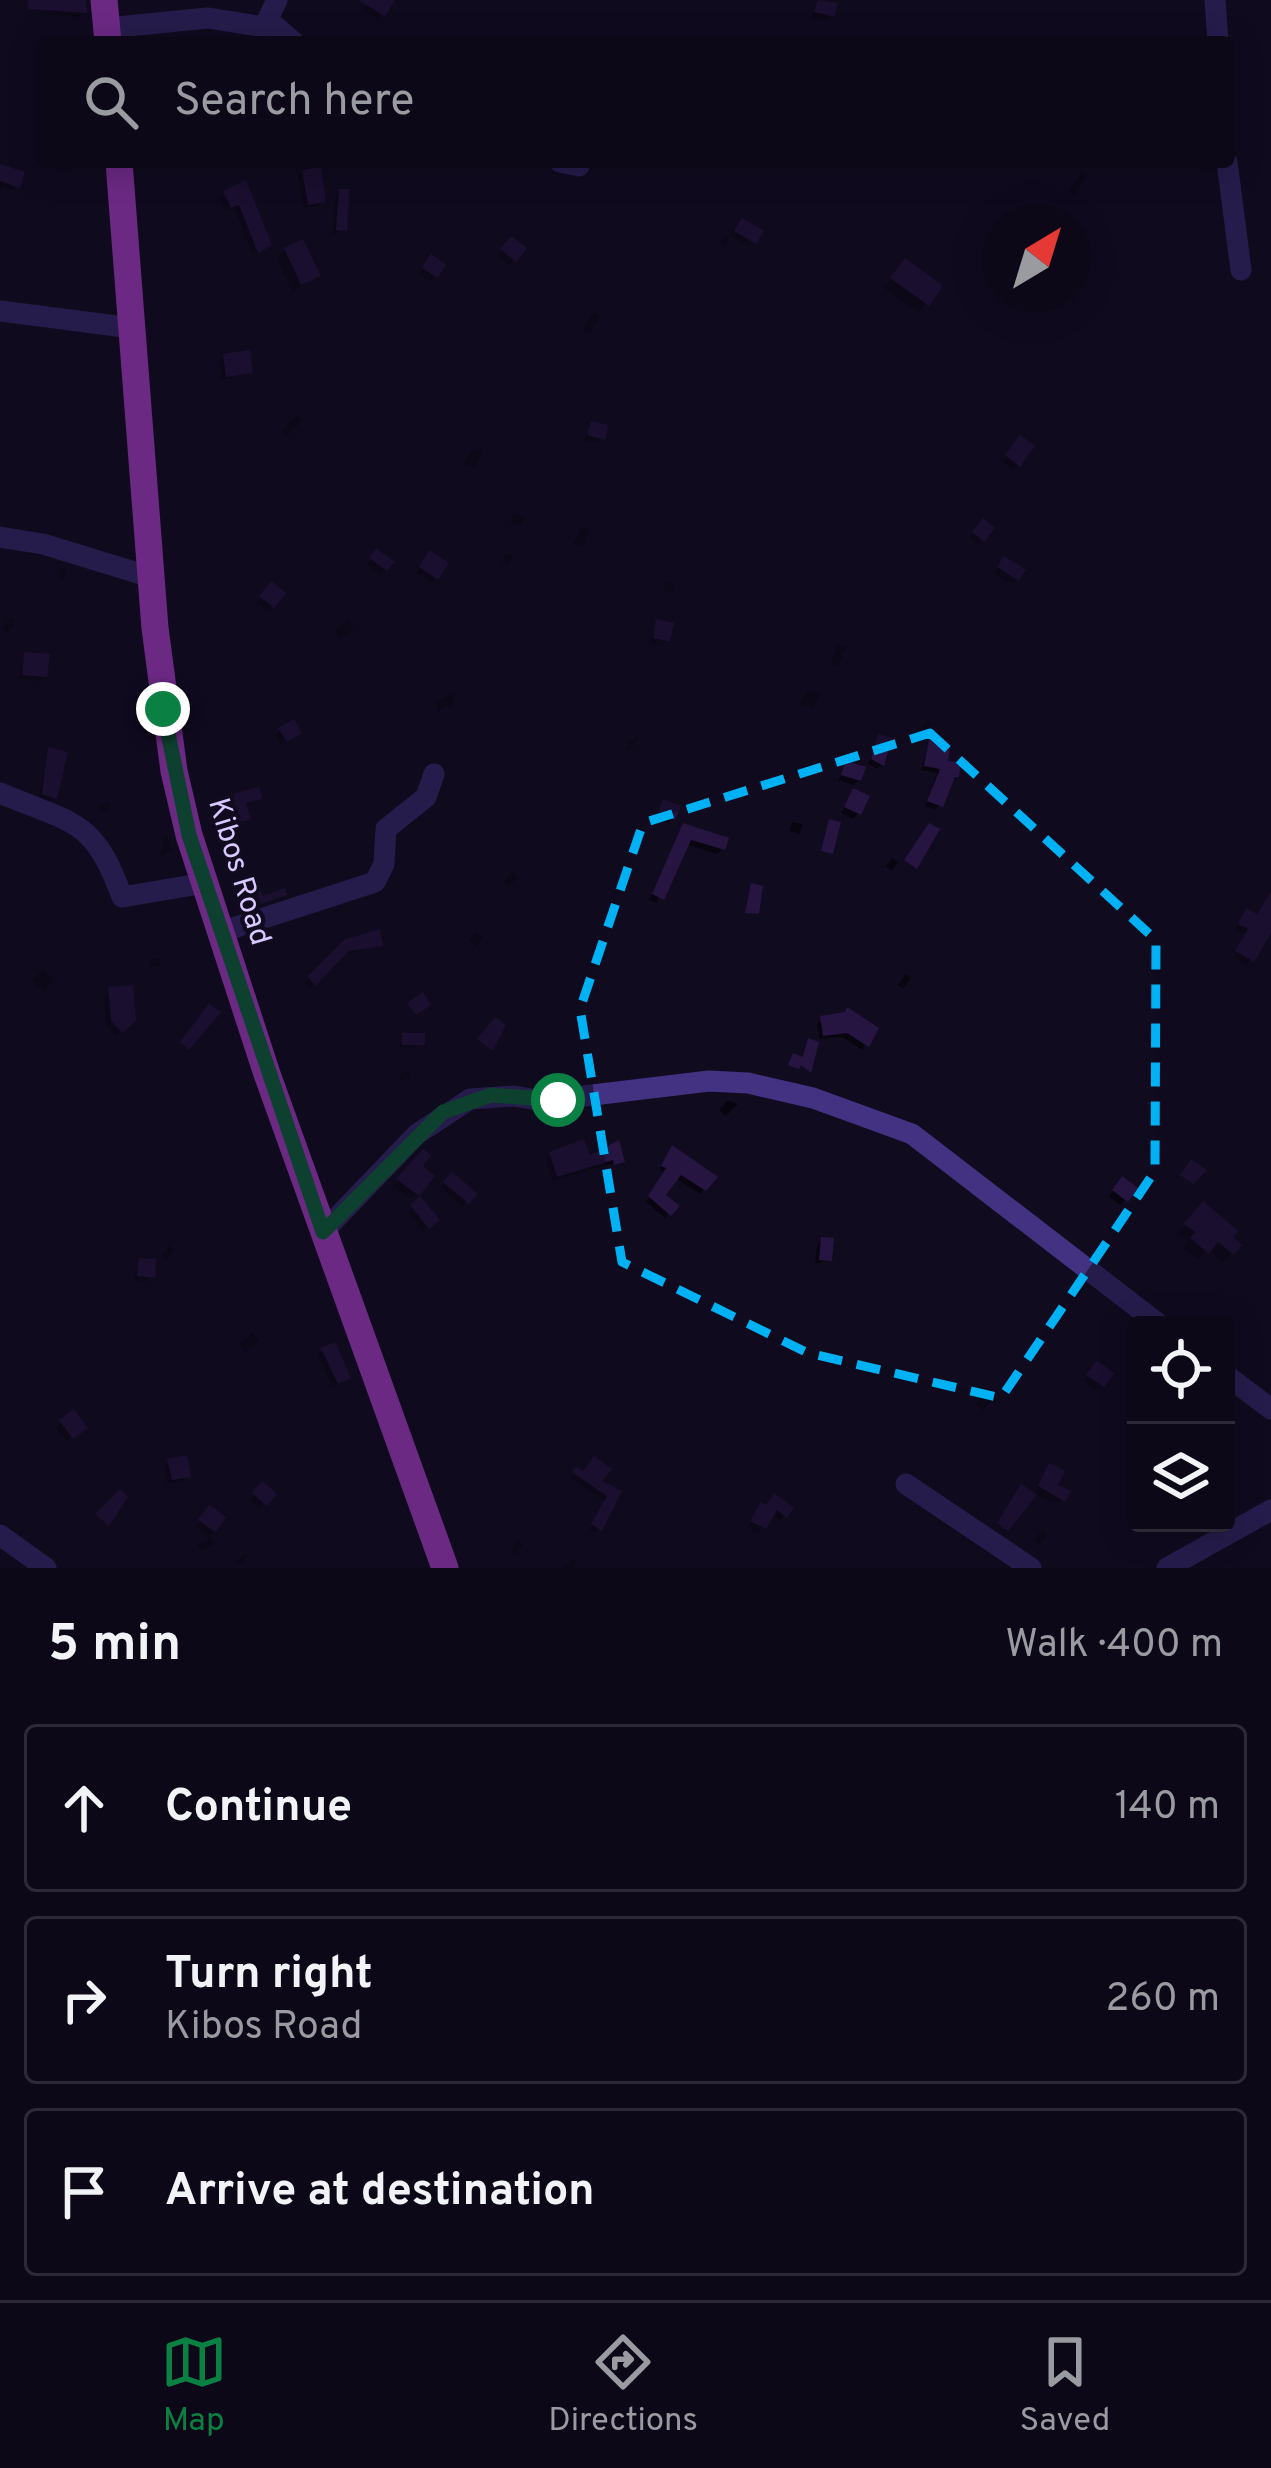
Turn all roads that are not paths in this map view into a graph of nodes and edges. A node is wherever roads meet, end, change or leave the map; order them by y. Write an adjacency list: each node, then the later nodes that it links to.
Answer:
1 (1215, 0): 5 (street)
2 (273, 11): 3 (street); 4 (street)
3 (106, 23)
4 (290, 36)
5 (1218, 36)
6 (119, 168): 10 (main road, Kibos Road)
7 (1228, 168): 8 (street)
8 (1241, 270)
9 (0, 311): 10 (street)
10 (132, 328): 12 (main road, Kibos Road)
11 (0, 537): 12 (street)
12 (151, 577): 15 (main road, Kibos Road)
13 (434, 774): 16 (street)
14 (0, 793): 15 (street)
15 (205, 883): 16 (main road, Kibos Road)
16 (221, 932): 17 (main road, Kibos Road)
17 (323, 1232): 18 (street); 25 (main road, Kibos Road)
18 (1148, 1316)
19 (1235, 1382): 20 (street)
20 (1271, 1409)
21 (906, 1484): 26 (street)
22 (1271, 1510): 27 (street)
23 (0, 1535): 24 (street)
24 (46, 1568)
25 (446, 1568)
26 (1031, 1568)
27 (1167, 1568)

